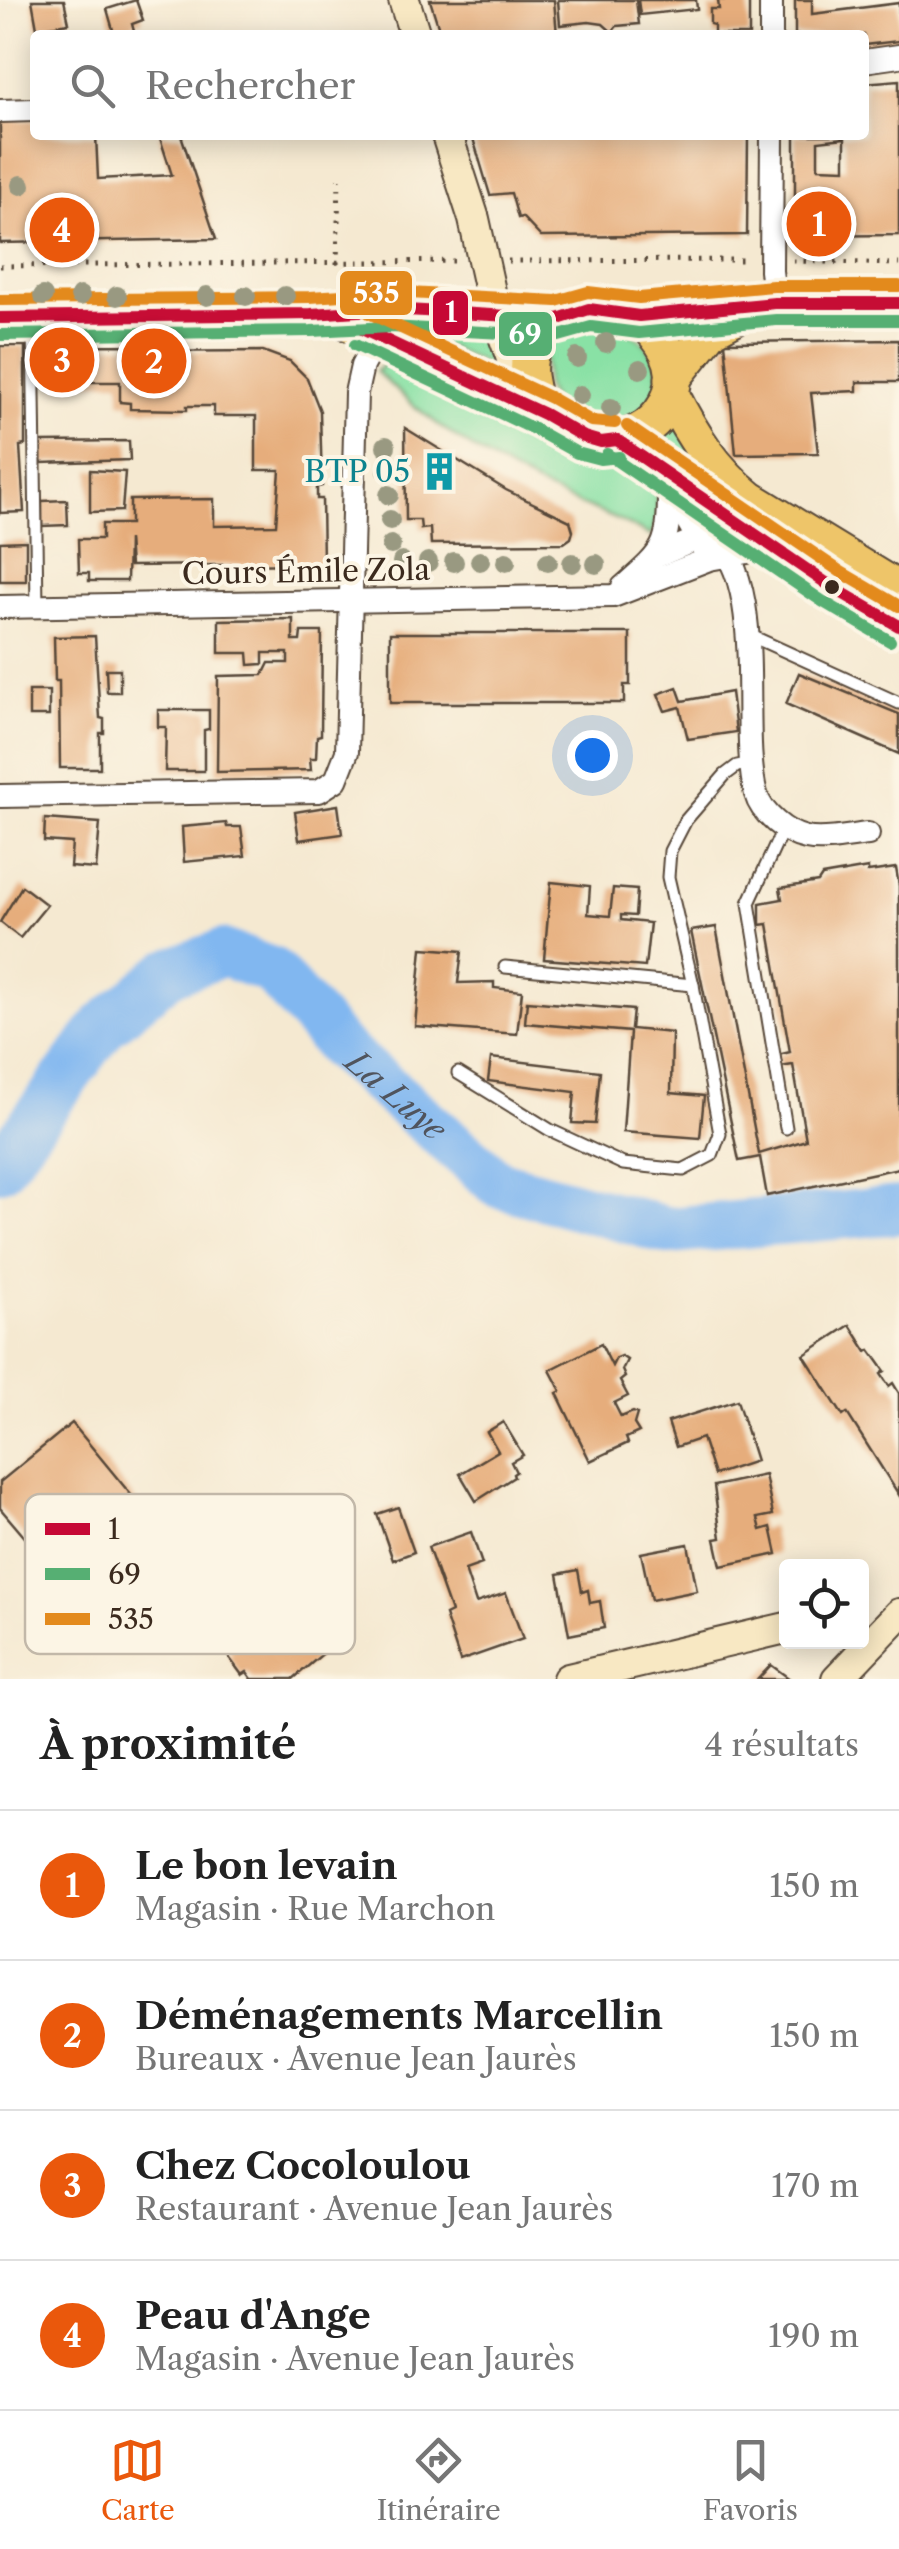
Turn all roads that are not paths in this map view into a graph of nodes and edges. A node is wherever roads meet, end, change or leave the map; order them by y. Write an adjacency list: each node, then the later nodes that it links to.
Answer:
1 (404, 0): 3 (main road)
2 (771, 0): 4 (street)
3 (413, 30)
4 (770, 30)
5 (899, 56): 6 (street)
6 (869, 60)
7 (30, 110): 8 (street)
8 (0, 111)
9 (449, 140): 11 (main road)
10 (772, 140): 13 (street)
11 (486, 265): 15 (main road); 17 (main road)
12 (899, 303): 13 (main road)
13 (768, 304): 16 (main road); 20 (main road)
14 (328, 313): 15 (main road); 18 (main road); 19 (main road)
15 (451, 315): 17 (main road)
16 (639, 316): 17 (main road); 20 (main road)
17 (528, 317): 21 (main road); 21 (main road)
18 (16, 318): 33 (lane)
19 (378, 336): 21 (main road); 31 (street)
20 (672, 386): 22 (main road); 29 (main road)
21 (537, 403): 22 (main road)
22 (617, 440): 23 (main road)
23 (662, 476): 24 (street); 25 (main road); 26 (street)
24 (697, 537): 26 (street); 27 (street)
25 (775, 547): 27 (street, Cours Émile Zola); 28 (street); 34 (main road)
26 (659, 555): 30 (street)
27 (718, 557): 28 (street); 30 (street, Cours Émile Zola); 35 (street)
28 (741, 587): 35 (street)
29 (899, 590)
30 (612, 596): 31 (street, Cours Émile Zola)
31 (350, 602): 33 (street, Cours Émile Zola); 38 (street)
32 (0, 607): 33 (street, Cours Émile Zola)
33 (37, 607)
34 (899, 626)
35 (746, 628): 36 (lane); 37 (street)
36 (899, 703)
37 (752, 763): 39 (street); 42 (lane)
38 (0, 796)
39 (782, 829): 40 (street); 44 (lane)
40 (868, 834)
41 (504, 967): 42 (lane)
42 (692, 984): 43 (lane)
43 (458, 1073)
44 (786, 1128)
45 (882, 1619): 49 (main road)
46 (779, 1630): 47 (main road)
47 (645, 1670): 48 (main road)
48 (568, 1679)
49 (837, 1679)

